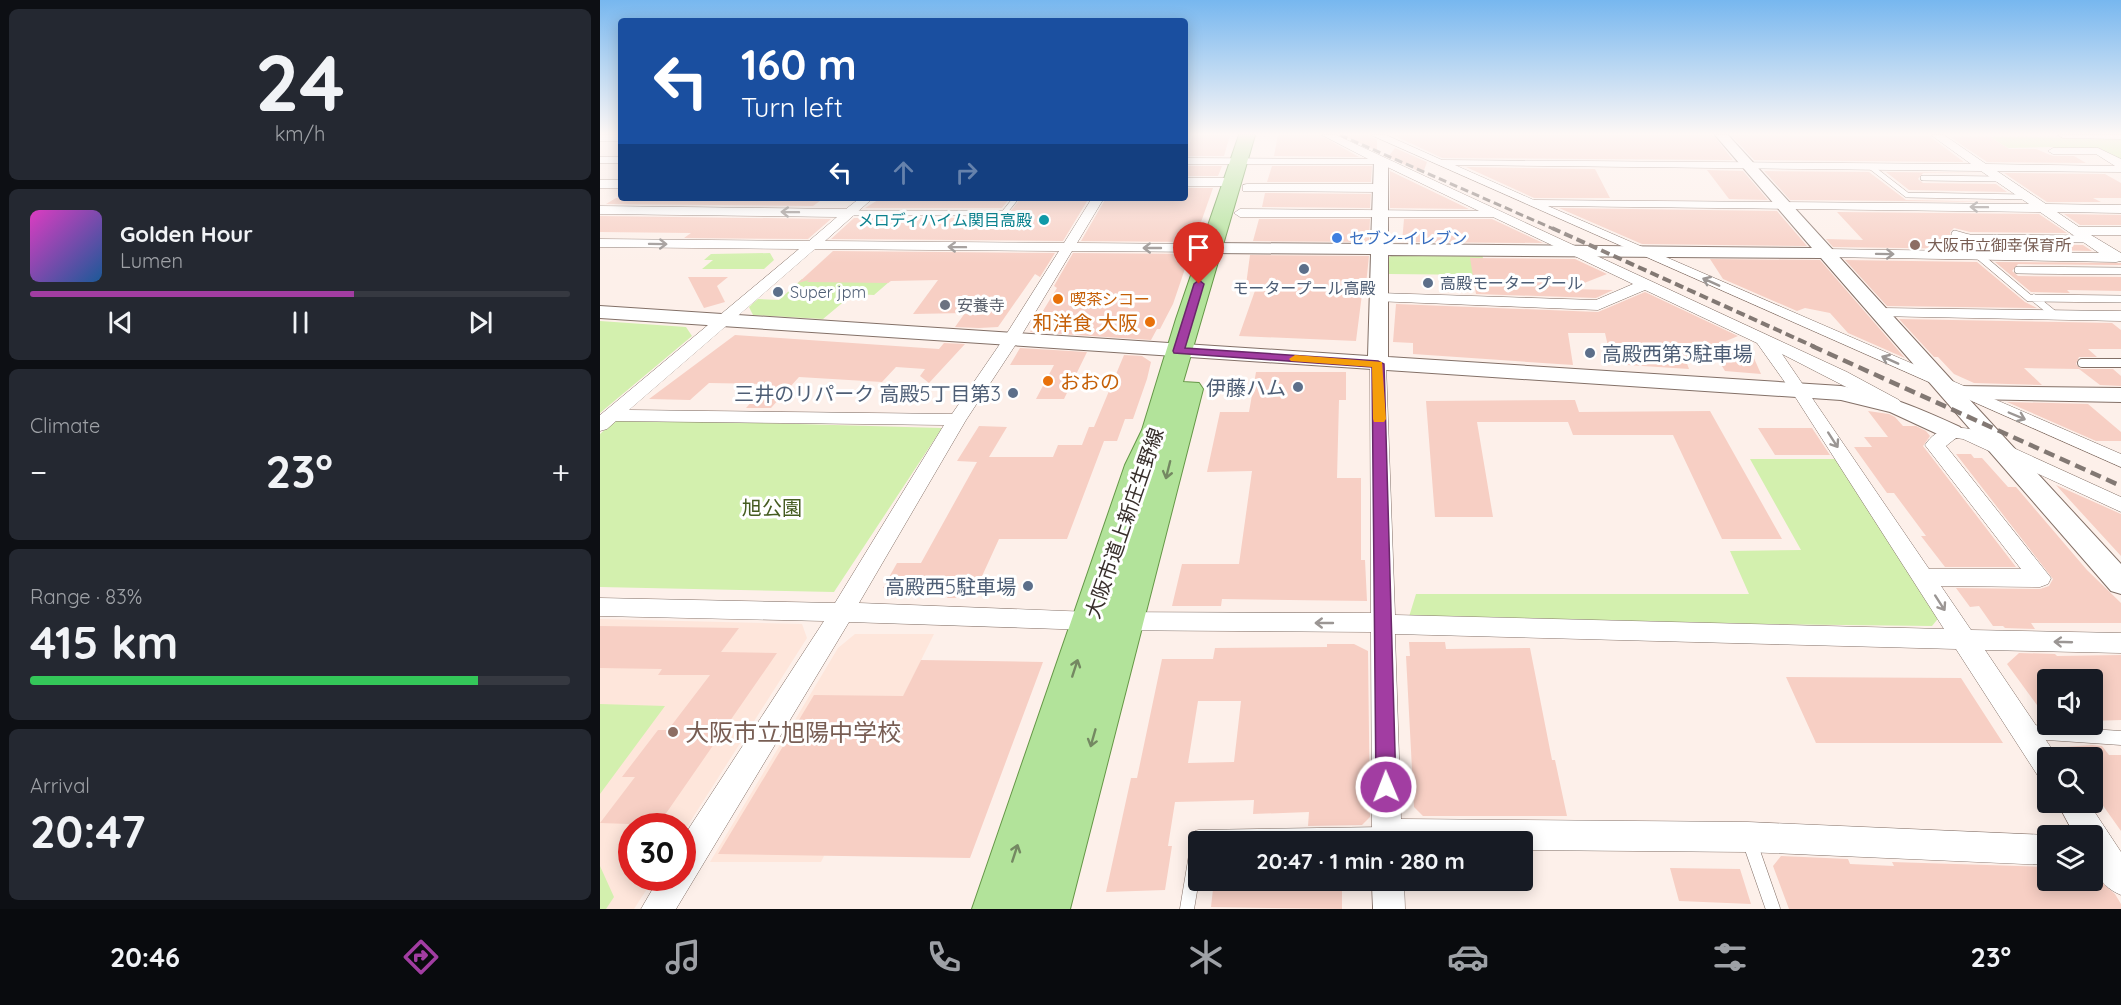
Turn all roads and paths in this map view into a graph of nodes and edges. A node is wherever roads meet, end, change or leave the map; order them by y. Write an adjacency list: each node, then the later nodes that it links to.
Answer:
1 (1241, 177): 12 (main road, 大阪市道上新庄生野線)
2 (1381, 177): 13 (street)
3 (1414, 177): 30 (street)
4 (1473, 177): 20 (street)
5 (1759, 177): 21 (street)
6 (1885, 177): 14 (lane)
7 (1923, 178): 8 (lane)
8 (2000, 179): 15 (street)
9 (1188, 182): 12 (street)
10 (600, 184): 11 (street)
11 (618, 184)
12 (1239, 185): 13 (street); 28 (main road, 大阪市道上新庄生野線); 40 (main road, 大阪市道上新庄生野線)
13 (1381, 188): 29 (street)
14 (1909, 195): 15 (lane); 22 (lane)
15 (2026, 197): 23 (street)
16 (638, 201): 26 (street)
17 (863, 201): 27 (street)
18 (1014, 201): 27 (lane)
19 (1096, 201): 39 (street)
20 (1530, 202): 21 (street); 43 (street)
21 (1783, 205): 22 (street); 44 (street)
22 (1922, 206): 23 (street, one-way to 22)
23 (2042, 208): 24 (street); 32 (street)
24 (2121, 208)
25 (600, 210): 26 (street)
26 (622, 210): 27 (street, one-way to 26); 31 (street)
27 (848, 213): 38 (street)
28 (1240, 213): 29 (street); 40 (main road, 大阪市道上新庄生野線)
29 (1380, 214): 30 (street); 41 (street)
30 (1496, 215): 42 (street)
31 (600, 222)
32 (2076, 231): 33 (street); 36 (street)
33 (2121, 231)
34 (1955, 234): 35 (lane)
35 (1969, 238): 36 (lane); 45 (lane)
36 (2089, 239): 46 (street)
37 (600, 243): 38 (street, one-way to 38)
38 (810, 245): 39 (street, one-way to 38); 57 (street)
39 (1068, 248): 40 (street, one-way to 39); 59 (street)
40 (1220, 248): 41 (street); 60 (main road, 大阪市道上新庄生野線)
41 (1380, 249): 42 (street); 50 (street)
42 (1573, 250): 43 (street); 49 (street)
43 (1641, 251): 44 (street); 64 (street, one-way to 43)
44 (1826, 253): 45 (street, one-way to 45); 54 (street)
45 (1983, 255): 46 (street); 51 (lane)
46 (2119, 258)
47 (2018, 270): 48 (lane)
48 (2121, 271)
49 (1645, 284): 50 (street); 58 (street)
50 (1379, 298): 63 (street)
51 (2034, 298): 52 (lane); 55 (lane)
52 (2121, 299)
53 (600, 312): 57 (street)
54 (1880, 313): 55 (street); 64 (street)
55 (2055, 315): 56 (street)
56 (2121, 316)
57 (720, 320): 59 (street); 68 (street)
58 (1764, 339): 65 (street); 67 (street)
59 (1010, 341): 60 (street); 69 (street)
60 (1188, 351): 63 (street); 78 (main road, 大阪市道上新庄生野線)
61 (2082, 363): 62 (lane)
62 (2121, 363)
63 (1378, 364): 65 (street); 79 (street)
64 (1952, 389): 66 (street); 71 (street); 72 (street, one-way to 72)
65 (1799, 391): 67 (street); 74 (street, one-way to 74)
66 (2121, 395)
67 (1893, 404): 70 (street)
68 (606, 420): 69 (street)
69 (957, 420): 77 (street)
70 (1952, 432): 71 (street); 74 (street)
71 (2003, 450): 73 (street); 75 (street)
72 (2121, 461)
73 (2121, 505)
74 (1923, 577): 80 (street, one-way to 80)
75 (2121, 583)
76 (600, 607): 77 (street)
77 (842, 612): 78 (street); 88 (street)
78 (1108, 621): 79 (street, one-way to 78); 96 (main road, 大阪市道上新庄生野線, one-way to 78); 97 (main road, 大阪市道上新庄生野線, one-way to 97)
79 (1382, 623): 80 (street); 85 (street)
80 (1963, 639): 81 (street, one-way to 80); 82 (street)
81 (2121, 643)
82 (2025, 732): 83 (lane); 84 (street)
83 (2121, 738)
84 (2037, 750)
85 (1387, 831)
86 (1748, 837): 87 (street); 89 (street); 100 (lane)
87 (1533, 838)
88 (696, 846)
89 (2037, 850)
90 (2103, 850): 91 (street)
91 (2121, 879)
92 (669, 891): 95 (street)
93 (1190, 891): 98 (lane)
94 (1388, 891): 99 (street)
95 (657, 909)
96 (997, 909)
97 (1045, 909)
98 (1187, 909)
99 (1389, 909)
100 (1773, 909)

